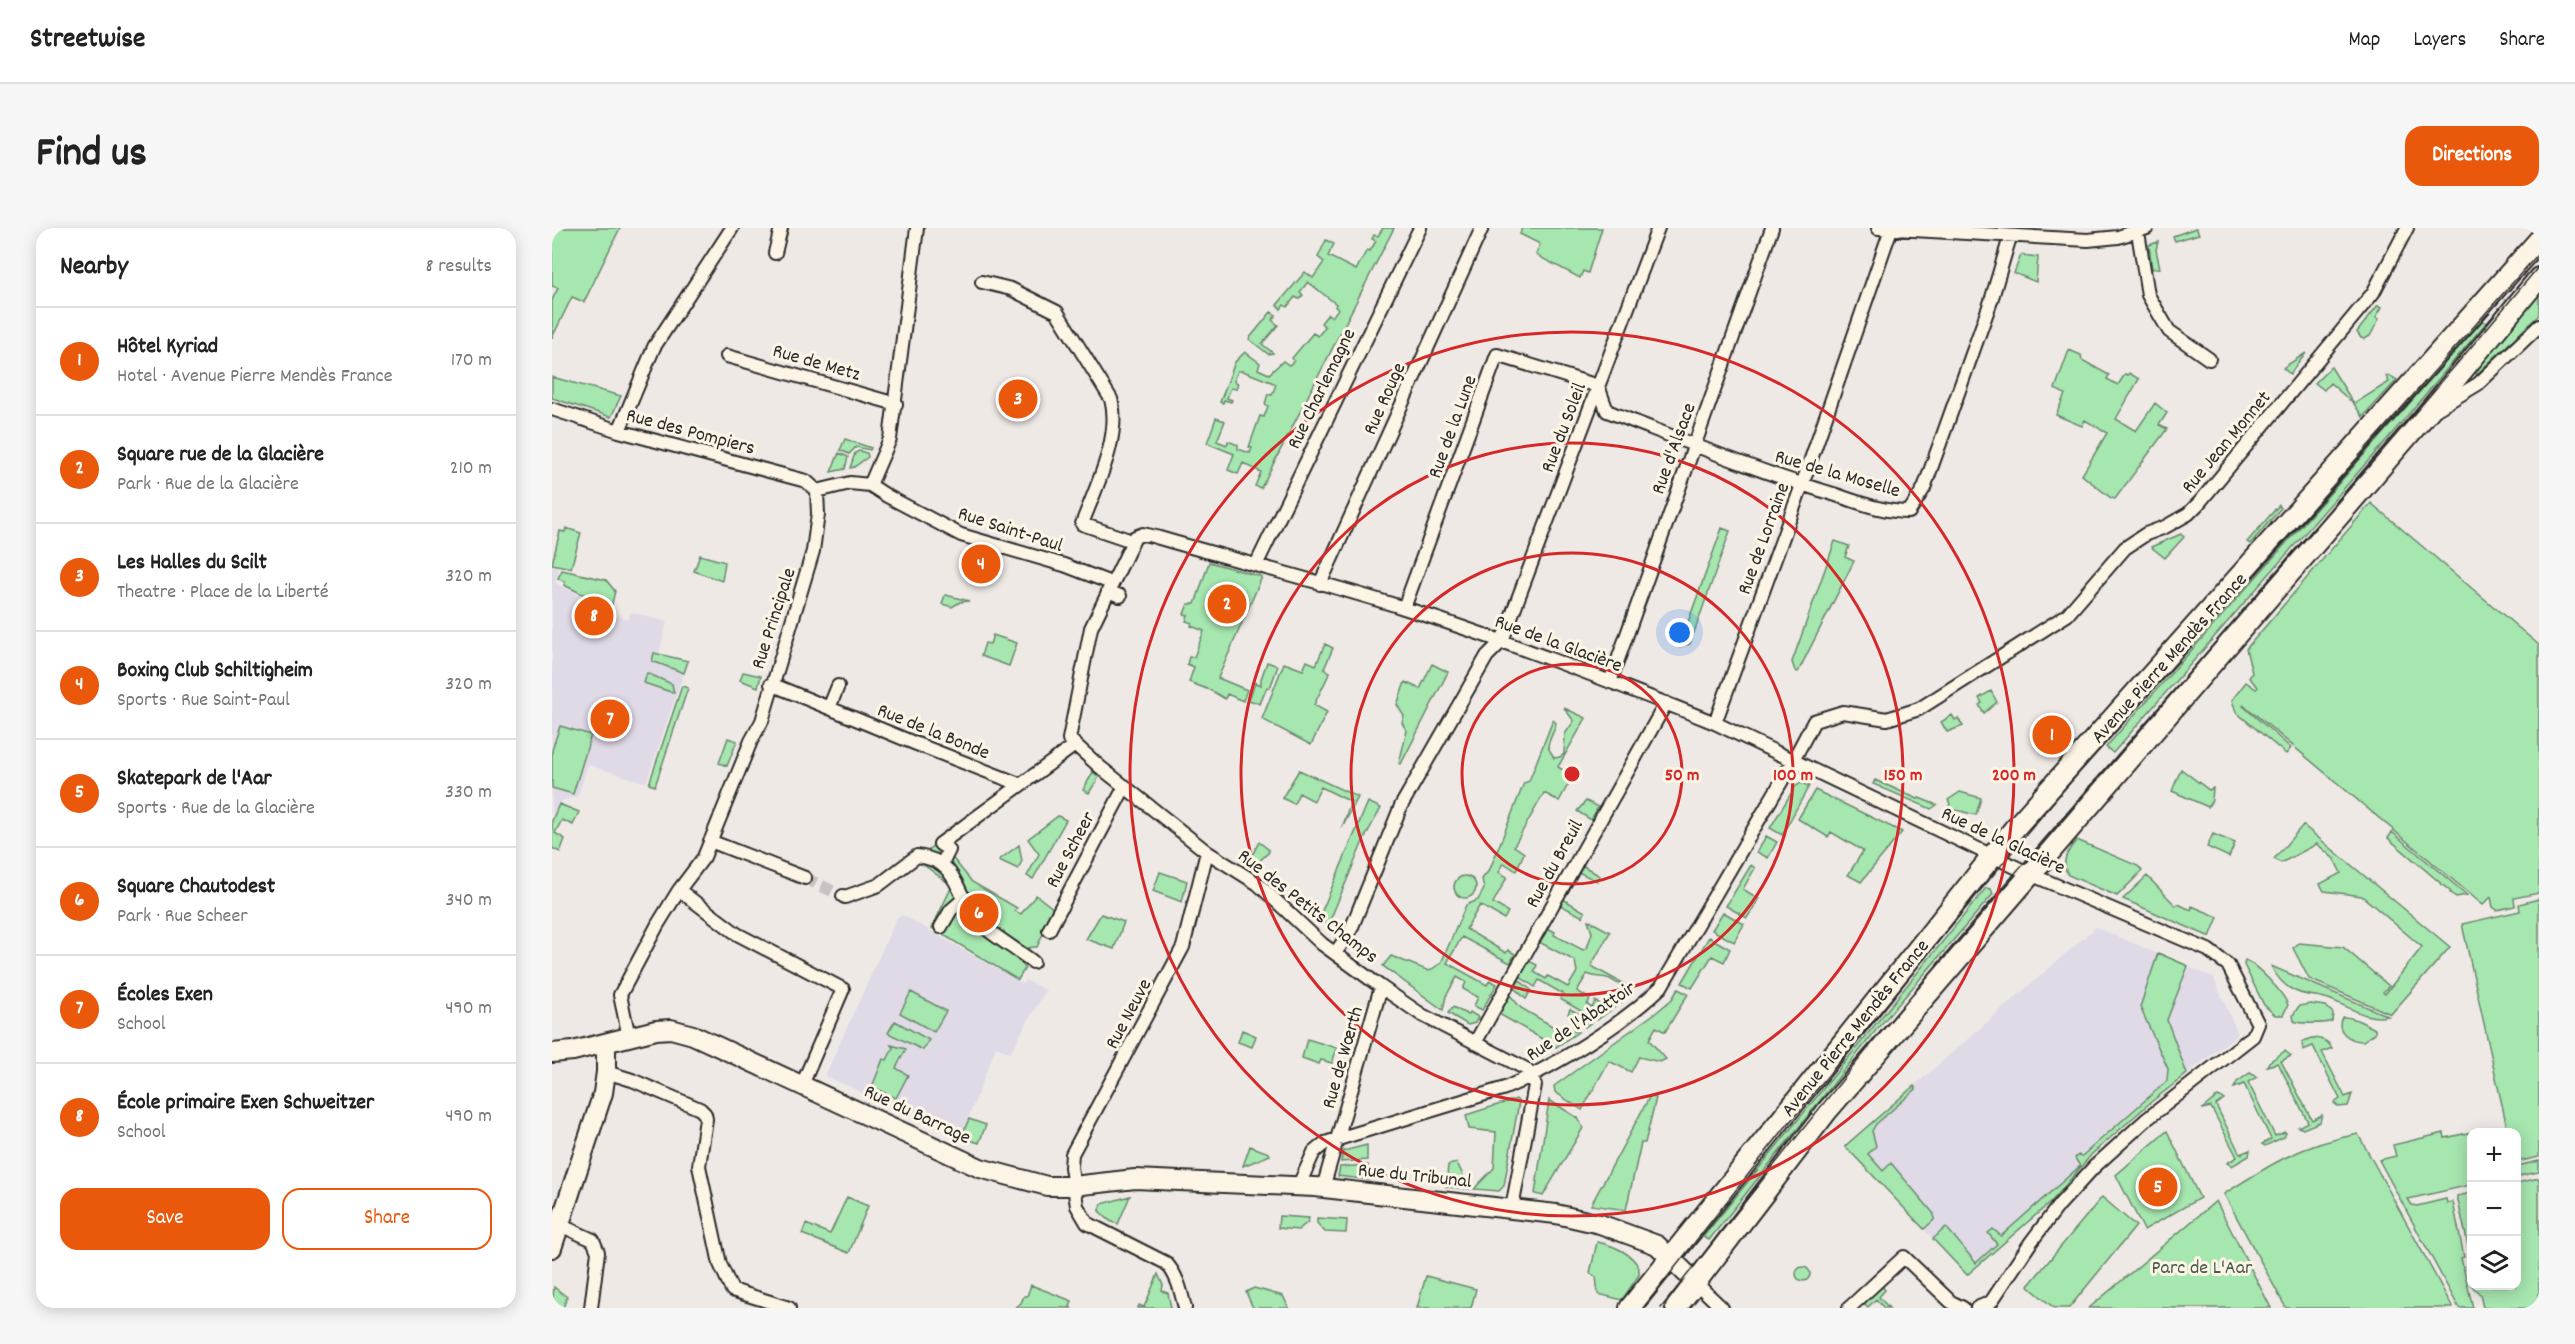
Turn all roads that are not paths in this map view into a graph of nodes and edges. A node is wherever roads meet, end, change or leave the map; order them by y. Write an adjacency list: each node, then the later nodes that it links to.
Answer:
1 (732, 228): 24 (street)
2 (781, 228): 14 (street)
3 (917, 228): 21 (street)
4 (1420, 228): 30 (street, Rue Charlemagne)
5 (1482, 228): 31 (street, Rue Rouge)
6 (1658, 228): 20 (street, Rue du Soleil)
7 (1773, 228): 25 (street, Rue d'Alsace)
8 (1878, 228): 10 (street)
9 (2407, 228): 43 (street, Rue Jean Monnet)
10 (1891, 229): 12 (street); 27 (street, Rue de Lorraine)
11 (2142, 230): 12 (street); 19 (street)
12 (2010, 237): 27 (street, Rue de la Moselle)
13 (2537, 238): 48 (main road, Avenue Pierre Mendès France)
14 (775, 253)
15 (2539, 278): 23 (main road, Avenue Pierre Mendès France)
16 (981, 282): 29 (street, Rue de la Glacière)
17 (2539, 326): 23 (street)
18 (727, 356): 21 (street, Rue de Metz)
19 (2209, 359)
20 (1599, 386): 25 (street, Rue de la Moselle); 34 (street, Rue de la Lune); 35 (street, Rue du Soleil)
21 (896, 404): 26 (street)
22 (552, 410): 24 (street, Rue des Pompiers)
23 (2424, 417): 50 (main road, Avenue Pierre Mendès France)
24 (619, 431): 28 (street, Rue des Pompiers)
25 (1694, 445): 27 (street, Rue de la Moselle); 36 (street, Rue d'Alsace)
26 (870, 485): 28 (street); 32 (street, Rue Saint-Paul)
27 (1802, 485): 41 (street, Rue de Lorraine)
28 (817, 492): 37 (street, Rue Principale)
29 (1131, 541): 30 (street, Rue de la Glacière); 32 (street)
30 (1256, 565): 31 (street, Rue de la Glacière)
31 (1320, 584): 34 (street, Rue de la Glacière)
32 (1109, 587): 33 (street, Rue Saint-Paul); 42 (street)
33 (1120, 596)
34 (1404, 608): 35 (street, Rue de la Glacière)
35 (1502, 640): 36 (street, Rue de la Glacière); 57 (street, Rue du Soleil)
36 (1610, 682): 39 (street, Rue de la Glacière)
37 (771, 684): 40 (street, Rue de la Bonde); 46 (street, Rue Principale)
38 (838, 686): 40 (street)
39 (1666, 703): 41 (street, Rue de la Glacière); 62 (street, Rue du Breuil)
40 (829, 708): 44 (street, Rue de la Bonde)
41 (1715, 723): 43 (street, Rue de la Glacière)
42 (1074, 745): 44 (street); 45 (street, Rue des Petits Champs)
43 (1793, 762): 48 (street, Rue de la Glacière); 65 (street, Rue de l'Abattoir)
44 (1019, 784): 49 (street)
45 (1125, 786): 47 (street, Rue des Petits Champs); 56 (street, Rue Scheer)
46 (710, 841): 51 (street); 52 (street, Rue Principale)
47 (1207, 852): 57 (street, Rue des Petits Champs); 68 (street, Rue Neuve)
48 (1994, 856): 50 (street, Rue de la Glacière); 74 (main road, Avenue Pierre Mendès France)
49 (942, 864): 53 (street); 54 (street)
50 (2030, 874): 75 (main road, Avenue Pierre Mendès France); 84 (street, Rue de la Glacière)
51 (805, 878)
52 (679, 890): 60 (street, Rue Principale); 66 (street)
53 (843, 896)
54 (965, 898): 55 (street); 58 (street)
55 (941, 927)
56 (1049, 930)
57 (1335, 953): 59 (street, Rue des Petits Champs)
58 (1033, 962)
59 (1381, 987): 62 (street, Rue des Petits Champs); 67 (street, Rue de Wœrth)
60 (629, 1037): 61 (street, Rue du Barrage); 66 (street, Rue du Barrage)
61 (606, 1043): 63 (street, Rue du Barrage); 64 (street)
62 (1475, 1043): 65 (street, Rue des Petits Champs)
63 (552, 1053)
64 (606, 1072): 72 (street); 77 (street)
65 (1531, 1077): 67 (street, Rue de l'Abattoir); 71 (street)
66 (802, 1085): 68 (street, Rue du Barrage)
67 (1338, 1139): 69 (street, Rue de l'Abattoir); 70 (street)
68 (1073, 1186): 69 (street, Rue du Tribunal); 78 (street)
69 (1298, 1186): 70 (street, Rue du Tribunal)
70 (1323, 1188): 71 (street, Rue du Tribunal)
71 (1512, 1208): 74 (street, Rue du Tribunal)
72 (560, 1225): 73 (street); 76 (street)
73 (552, 1248)
74 (1670, 1257): 75 (street, Rue du Tribunal); 79 (main road, Avenue Pierre Mendès France)
75 (1696, 1283): 80 (main road, Avenue Pierre Mendès France); 81 (street, Rue du Tribunal)
76 (591, 1308)
77 (789, 1308)
78 (1185, 1308)
79 (1630, 1308)
80 (1676, 1308)
81 (1722, 1308)
82 (1849, 1308): 83 (street)
83 (1963, 1308)
84 (1977, 1308)

